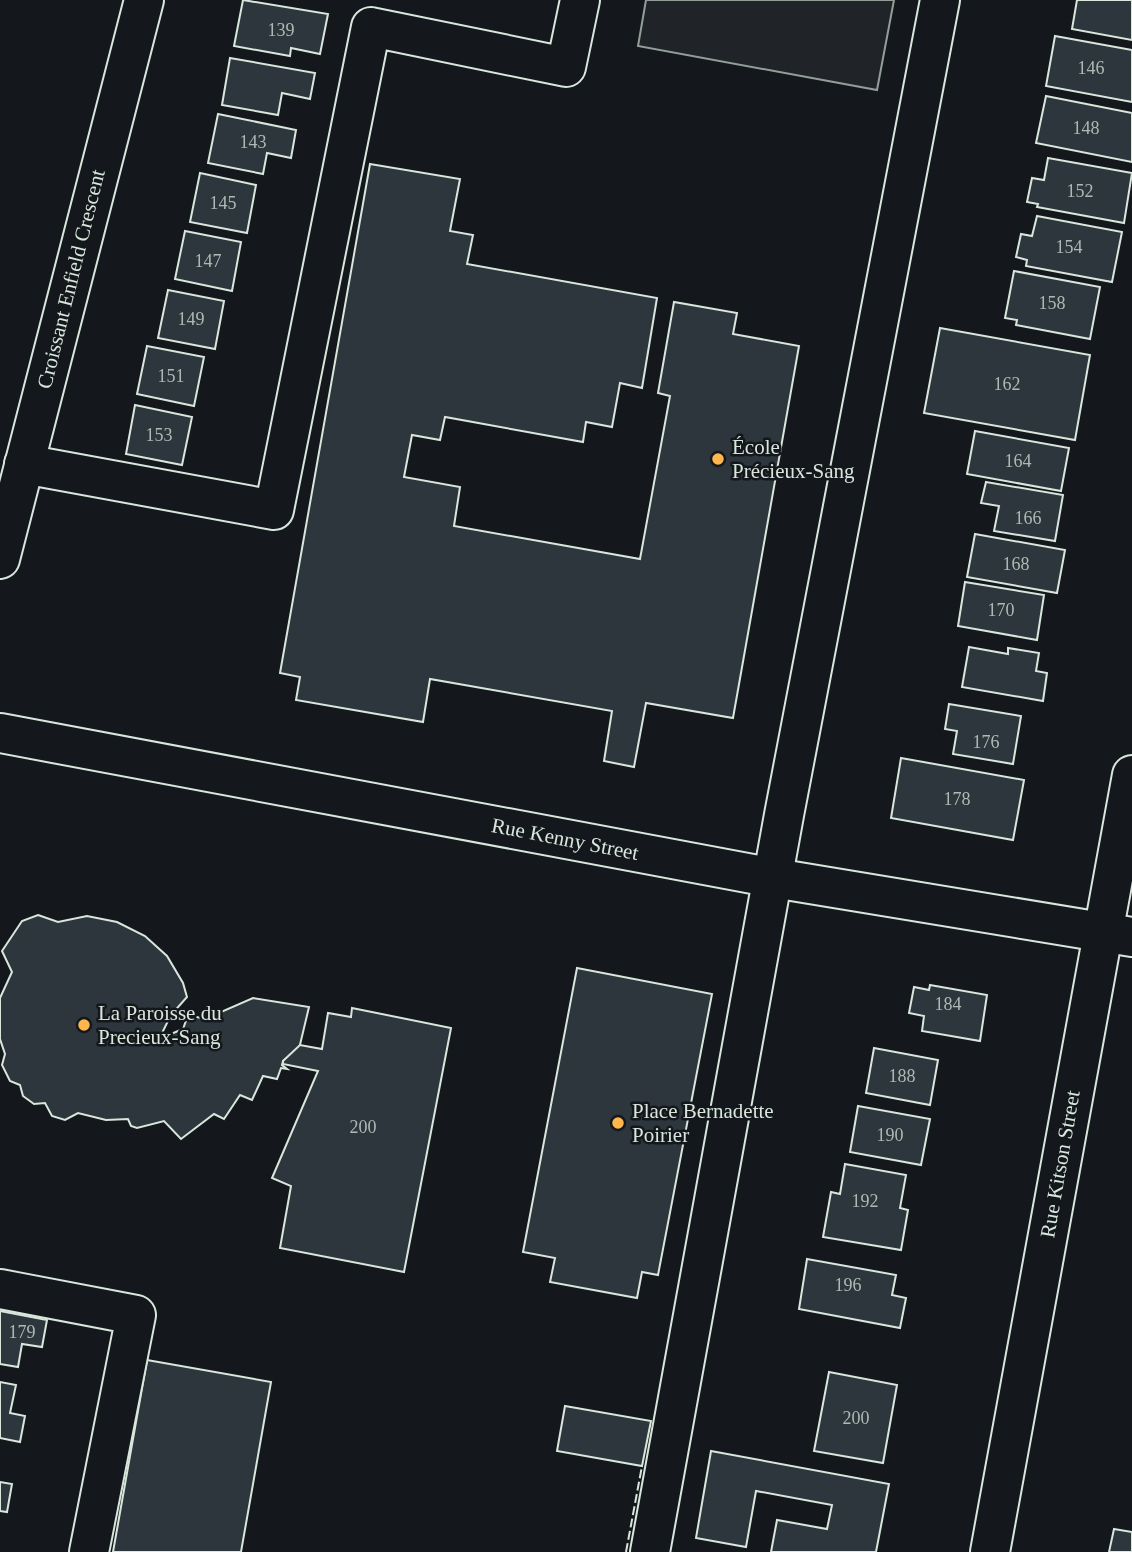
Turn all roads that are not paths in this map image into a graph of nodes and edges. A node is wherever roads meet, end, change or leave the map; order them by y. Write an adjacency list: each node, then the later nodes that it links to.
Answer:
1 (144, 0): 4 (street, Croissant Enfield Crescent)
2 (580, 0): 4 (street)
3 (940, 0): 8 (street)
4 (24, 464): 5 (street, Croissant Enfield Crescent)
5 (0, 559)
6 (0, 733): 8 (street, Rue Kenny Street)
7 (1132, 775): 9 (street, Rue Kitson Street)
8 (774, 878): 9 (street, Rue Kenny Street); 12 (street)
9 (1117, 935): 13 (street, Rue Kitson Street)
10 (0, 1289): 11 (street)
11 (89, 1552)
12 (650, 1552)
13 (990, 1552)

